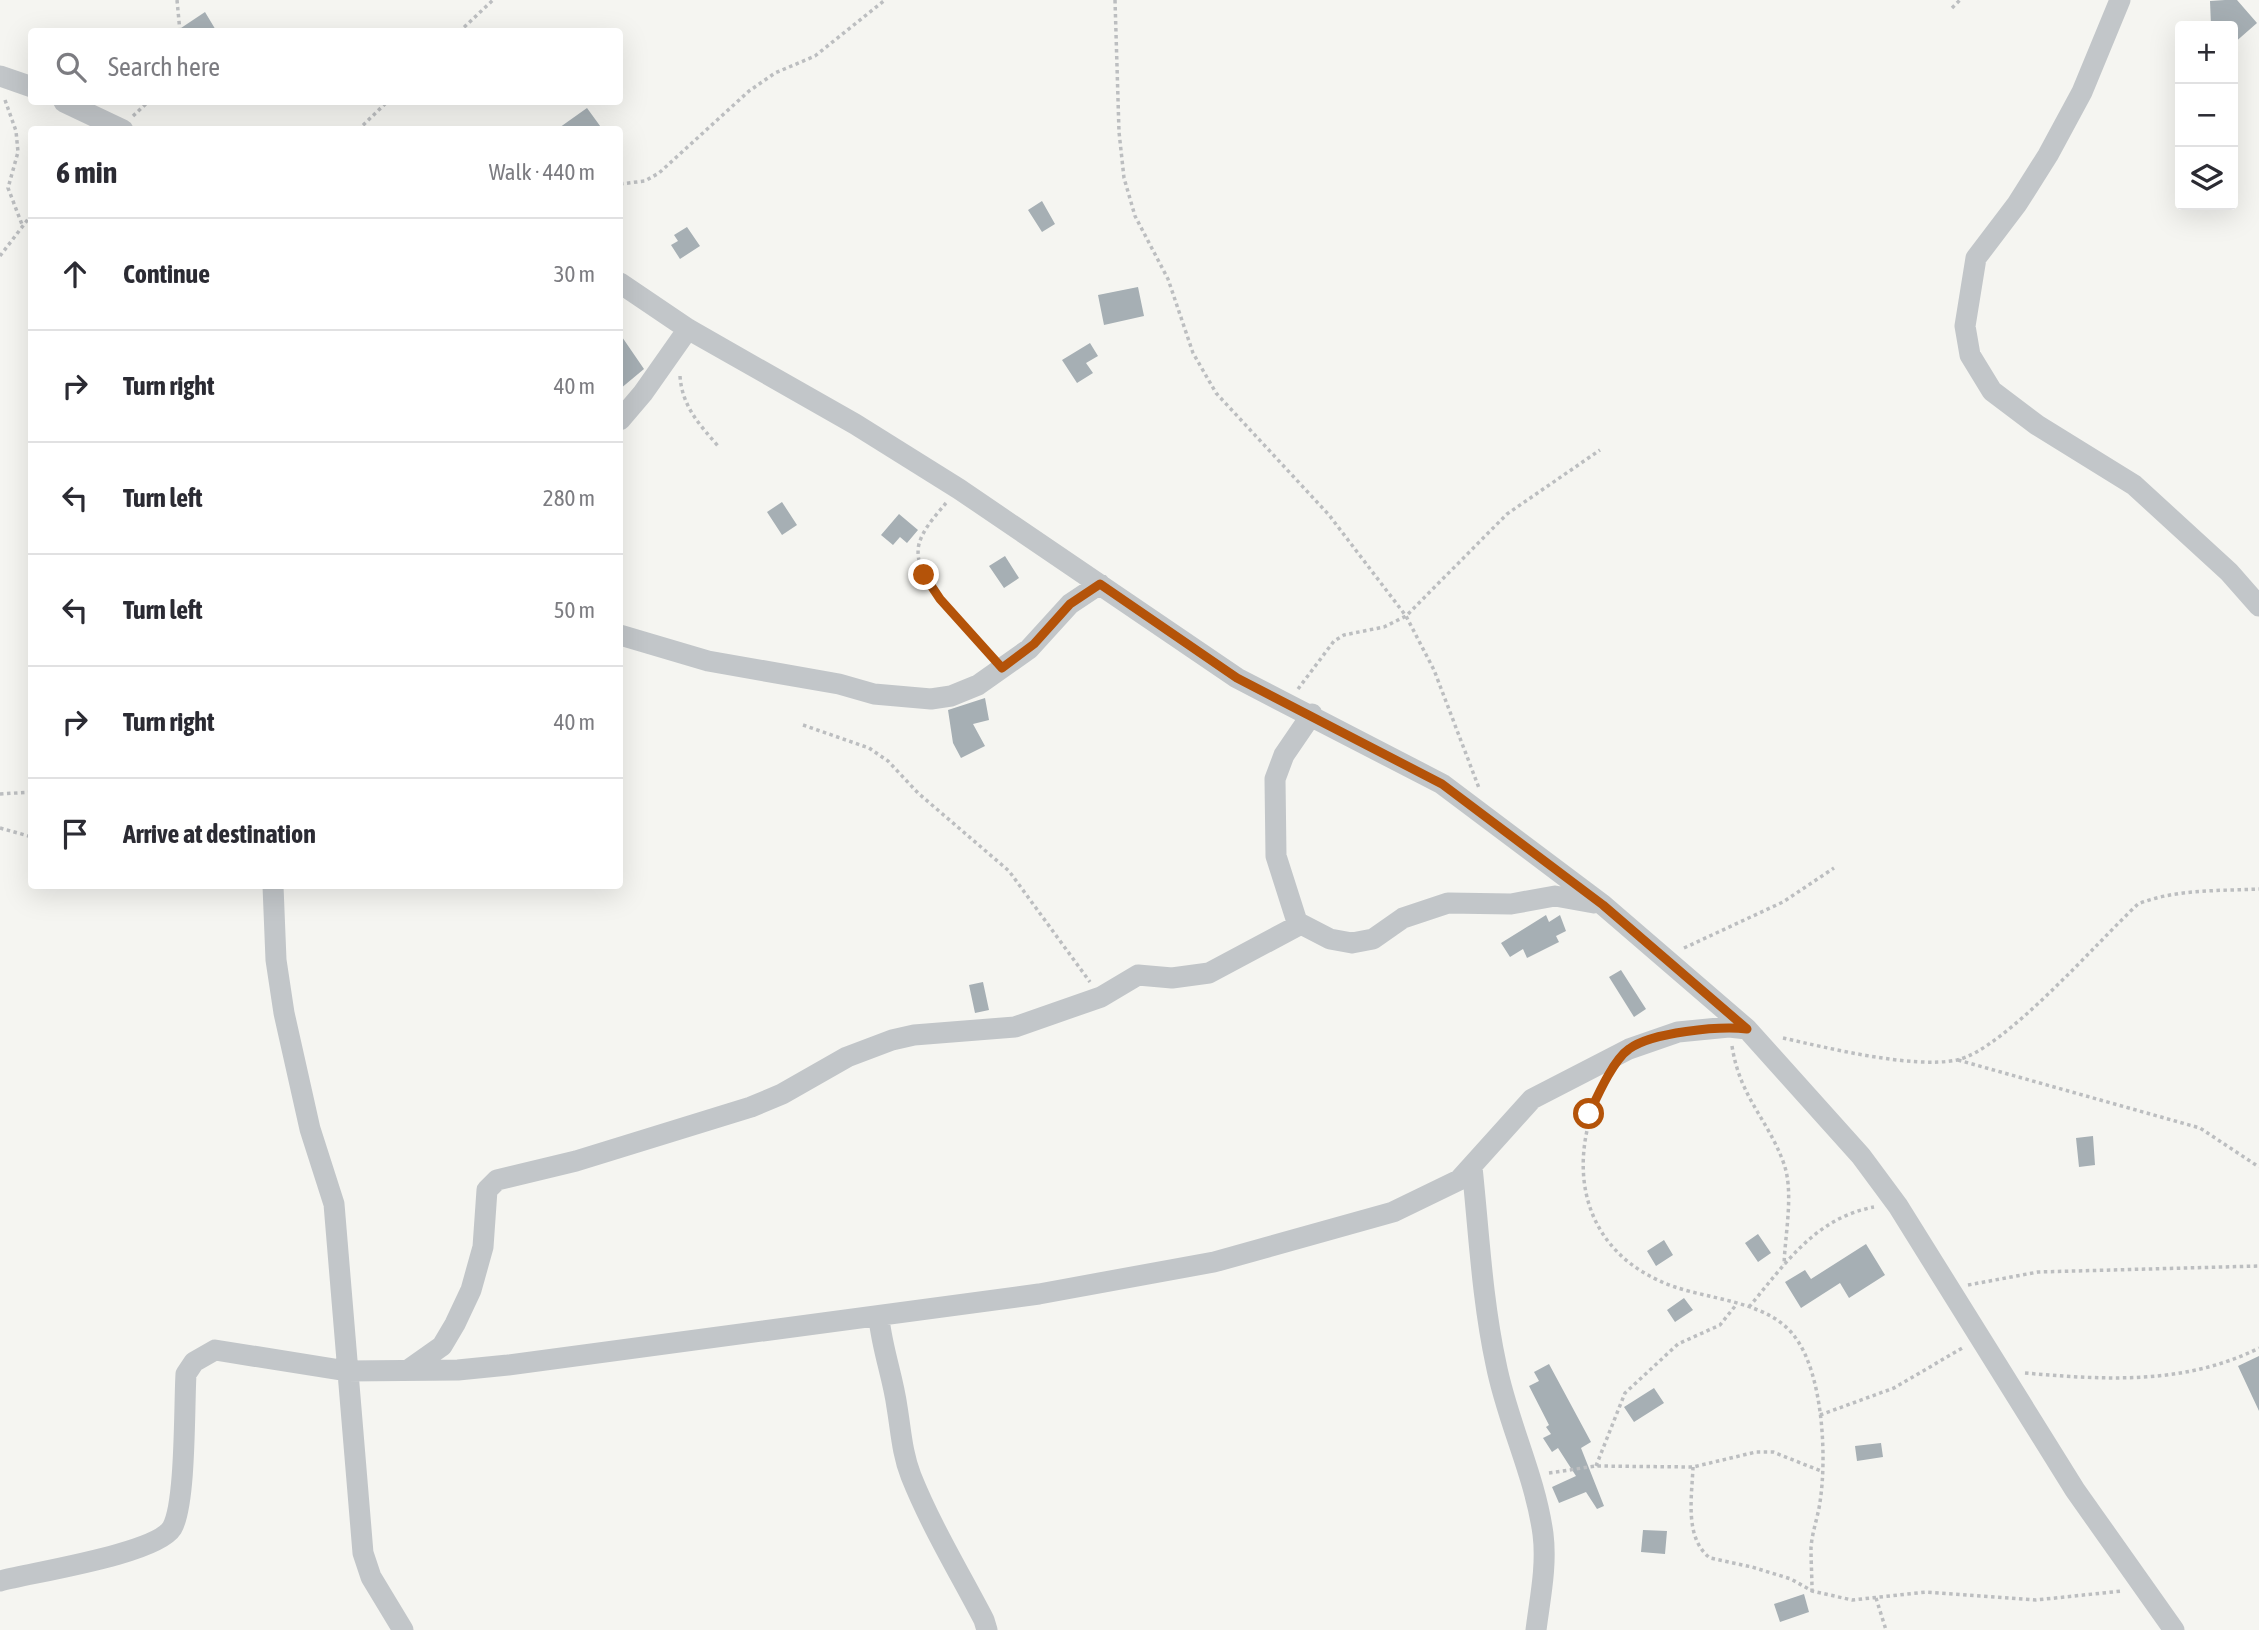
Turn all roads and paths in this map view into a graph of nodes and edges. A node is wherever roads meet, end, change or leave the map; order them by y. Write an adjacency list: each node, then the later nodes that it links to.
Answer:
1 (177, 0): 8 (path)
2 (493, 0): 9 (path)
3 (885, 0): 17 (path)
4 (1115, 0): 30 (path)
5 (1960, 0): 7 (path)
6 (2120, 0): 29 (street)
7 (1952, 8)
8 (180, 28)
9 (463, 28)
10 (0, 76): 11 (street)
11 (28, 86)
12 (0, 90): 19 (path)
13 (70, 105): 15 (street)
14 (384, 105): 16 (path)
15 (114, 126)
16 (362, 126)
17 (623, 184)
18 (28, 220): 19 (path)
19 (23, 227): 20 (path)
20 (0, 256)
21 (623, 285): 22 (street)
22 (688, 329): 24 (street); 27 (street)
23 (680, 369): 25 (path)
24 (623, 416)
25 (718, 446)
26 (1600, 450): 30 (path)
27 (959, 489): 28 (street); 32 (path)
28 (1100, 584): 32 (street); 33 (street)
29 (2259, 606)
30 (1406, 616): 33 (path); 36 (path)
31 (623, 636): 32 (street)
32 (1002, 668)
33 (1290, 707): 34 (street)
34 (1312, 714): 44 (street); 45 (street)
35 (803, 726): 47 (path)
36 (1480, 790)
37 (28, 792): 38 (path)
38 (0, 794)
39 (0, 828): 40 (path)
40 (28, 836)
41 (1834, 868): 46 (path)
42 (273, 889): 64 (street)
43 (2259, 889): 49 (path)
44 (1603, 905): 45 (street); 46 (street)
45 (1298, 925): 47 (street)
46 (1664, 959): 48 (street)
47 (1101, 997): 61 (street)
48 (1738, 1028): 49 (path); 51 (street); 53 (street); 54 (path)
49 (1958, 1059): 52 (path)
50 (1609, 1076): 57 (path)
51 (1472, 1167): 59 (street); 71 (street)
52 (2259, 1167)
53 (1898, 1206): 54 (path); 56 (street)
54 (1784, 1265): 58 (path)
55 (2259, 1266): 56 (path)
56 (1950, 1288): 60 (street)
57 (1737, 1305): 58 (path); 68 (path)
58 (1749, 1307): 67 (path)
59 (879, 1318): 63 (street); 77 (street)
60 (1982, 1340): 66 (street); 67 (path)
61 (442, 1346): 63 (street); 65 (street)
62 (2259, 1348): 66 (path)
63 (458, 1370): 65 (street)
64 (347, 1371): 65 (street); 72 (street); 76 (street)
65 (407, 1371)
66 (2003, 1371): 73 (street)
67 (1820, 1415): 70 (path)
68 (1596, 1466): 69 (path); 71 (path)
69 (1693, 1467): 70 (path); 74 (path)
70 (1821, 1471): 74 (path)
71 (1530, 1475): 78 (street)
72 (0, 1581)
73 (2146, 1589): 75 (path); 80 (street)
74 (1812, 1591): 75 (path)
75 (1876, 1598): 79 (path)
76 (402, 1630)
77 (987, 1630)
78 (1536, 1630)
79 (1886, 1630)
80 (2174, 1630)

